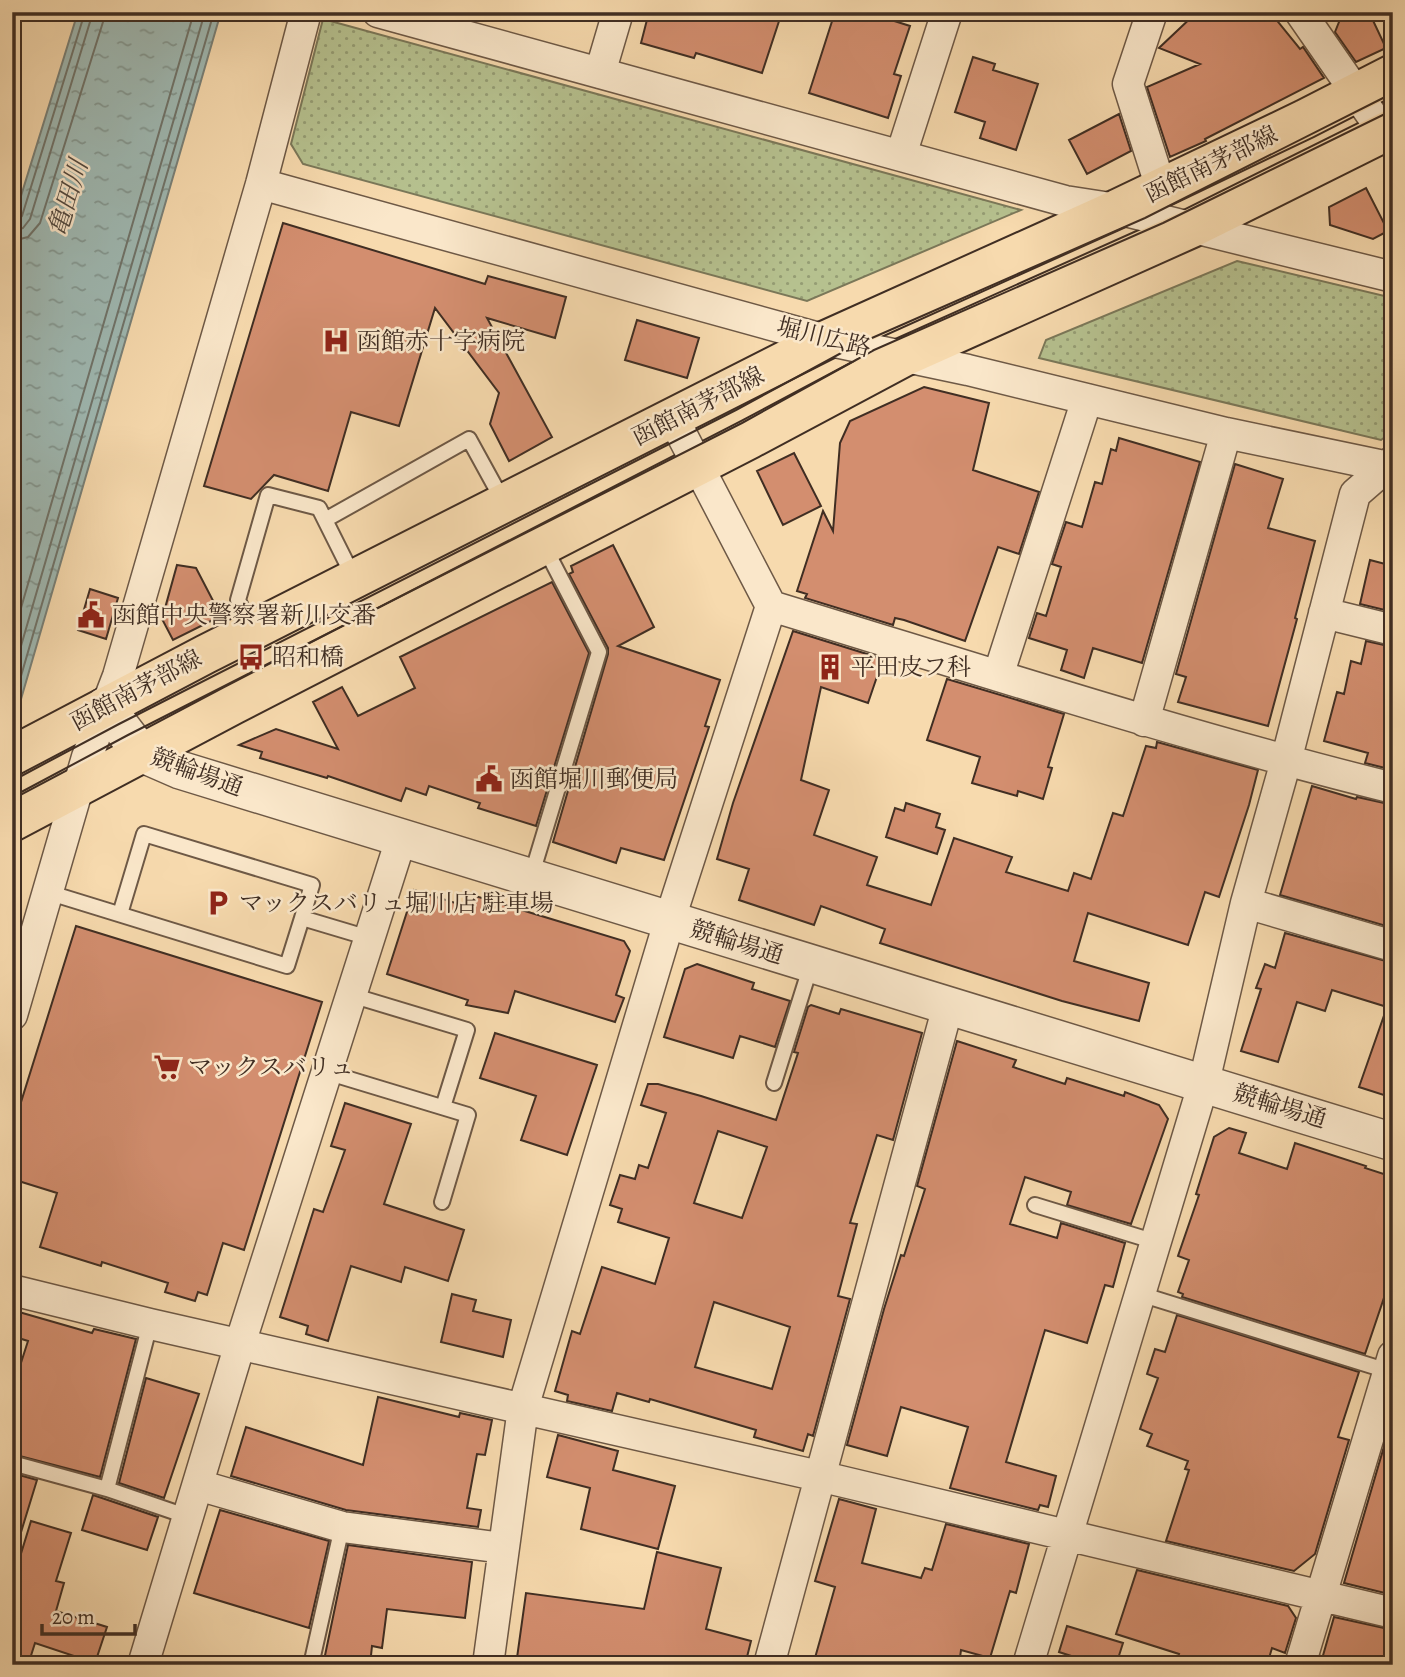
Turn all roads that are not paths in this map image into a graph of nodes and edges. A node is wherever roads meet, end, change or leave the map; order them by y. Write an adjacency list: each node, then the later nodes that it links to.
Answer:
1 (306, 12): 12 (street)
2 (378, 12): 7 (street)
3 (618, 12): 7 (street)
4 (947, 12): 11 (street)
5 (1152, 12): 13 (street)
6 (1312, 17): 9 (street)
7 (600, 73): 11 (street)
8 (1393, 74): 9 (main road, 函館南茅部線)
9 (1356, 93): 10 (street); 13 (main road, 函館南茅部線)
10 (1388, 131): 15 (main road)
11 (901, 155): 14 (street)
12 (261, 184): 17 (street, 堀川広路); 33 (street)
13 (1161, 188): 14 (main road, 函館南茅部線)
14 (1117, 209): 15 (street); 17 (main road, 函館南茅部線)
15 (1192, 229): 16 (street); 18 (main road)
16 (1393, 277)
17 (825, 340): 18 (street, 堀川広路); 20 (main road, 函館南茅部線)
18 (904, 357): 19 (street, 堀川広路); 23 (main road)
19 (1087, 399): 21 (street, 堀川広路); 32 (street)
20 (673, 418): 23 (street); 24 (main road, 函館南茅部線)
21 (1226, 433): 22 (street, 堀川広路); 34 (street)
22 (1390, 465): 29 (street)
23 (698, 466): 26 (main road); 28 (street)
24 (504, 504): 25 (lane); 27 (main road, 函館南茅部線)
25 (324, 520): 27 (lane); 31 (lane)
26 (544, 546): 36 (main road); 42 (lane)
27 (354, 579): 31 (main road, 函館南茅部線)
28 (771, 606): 32 (street); 47 (street)
29 (1324, 613): 30 (street); 37 (street)
30 (1393, 630)
31 (252, 631): 33 (main road, 函館南茅部線)
32 (998, 676): 34 (street)
33 (105, 706): 35 (main road, 函館南茅部線); 36 (street, 競輪場通); 38 (street)
34 (1144, 721): 37 (street)
35 (18, 753)
36 (141, 753): 38 (main road); 41 (street, 競輪場通)
37 (1286, 761): 39 (street); 44 (street)
38 (78, 787): 40 (main road); 43 (street)
39 (1393, 788)
40 (12, 822)
41 (401, 838): 42 (street, 競輪場通); 48 (street)
42 (530, 878): 47 (street, 競輪場通)
43 (47, 892): 45 (lane); 53 (street)
44 (1246, 903): 49 (street); 55 (street)
45 (120, 914): 46 (lane); 46 (lane)
46 (302, 918): 48 (lane)
47 (669, 922): 50 (street, 競輪場通); 67 (street)
48 (369, 938): 51 (street)
49 (1393, 946)
50 (811, 965): 52 (street, 競輪場通); 56 (lane)
51 (351, 995): 54 (street); 57 (lane)
52 (948, 1006): 55 (street, 競輪場通); 69 (street)
53 (12, 1015)
54 (326, 1072): 57 (lane); 65 (street)
55 (1204, 1082): 58 (street, 競輪場通); 61 (street)
56 (774, 1083)
57 (443, 1107): 59 (lane)
58 (1393, 1142)
59 (442, 1202)
60 (1035, 1205): 61 (lane)
61 (1156, 1241): 63 (street)
62 (12, 1290): 64 (street)
63 (1140, 1294): 66 (lane); 74 (street)
64 (150, 1324): 65 (street); 71 (lane)
65 (240, 1344): 67 (street); 70 (street)
66 (1391, 1364): 76 (street)
67 (523, 1408): 69 (street); 75 (street)
68 (12, 1463): 71 (lane)
69 (818, 1476): 74 (street); 81 (street)
70 (198, 1485): 72 (street); 73 (street)
71 (107, 1489): 72 (lane)
72 (189, 1517): 78 (street)
73 (342, 1527): 75 (street); 79 (lane)
74 (1066, 1534): 76 (street); 82 (street)
75 (503, 1548): 80 (street)
76 (1320, 1596): 77 (street); 83 (street)
77 (1393, 1613)
78 (154, 1662)
79 (311, 1665)
80 (488, 1665)
81 (769, 1665)
82 (1028, 1665)
83 (1300, 1665)

